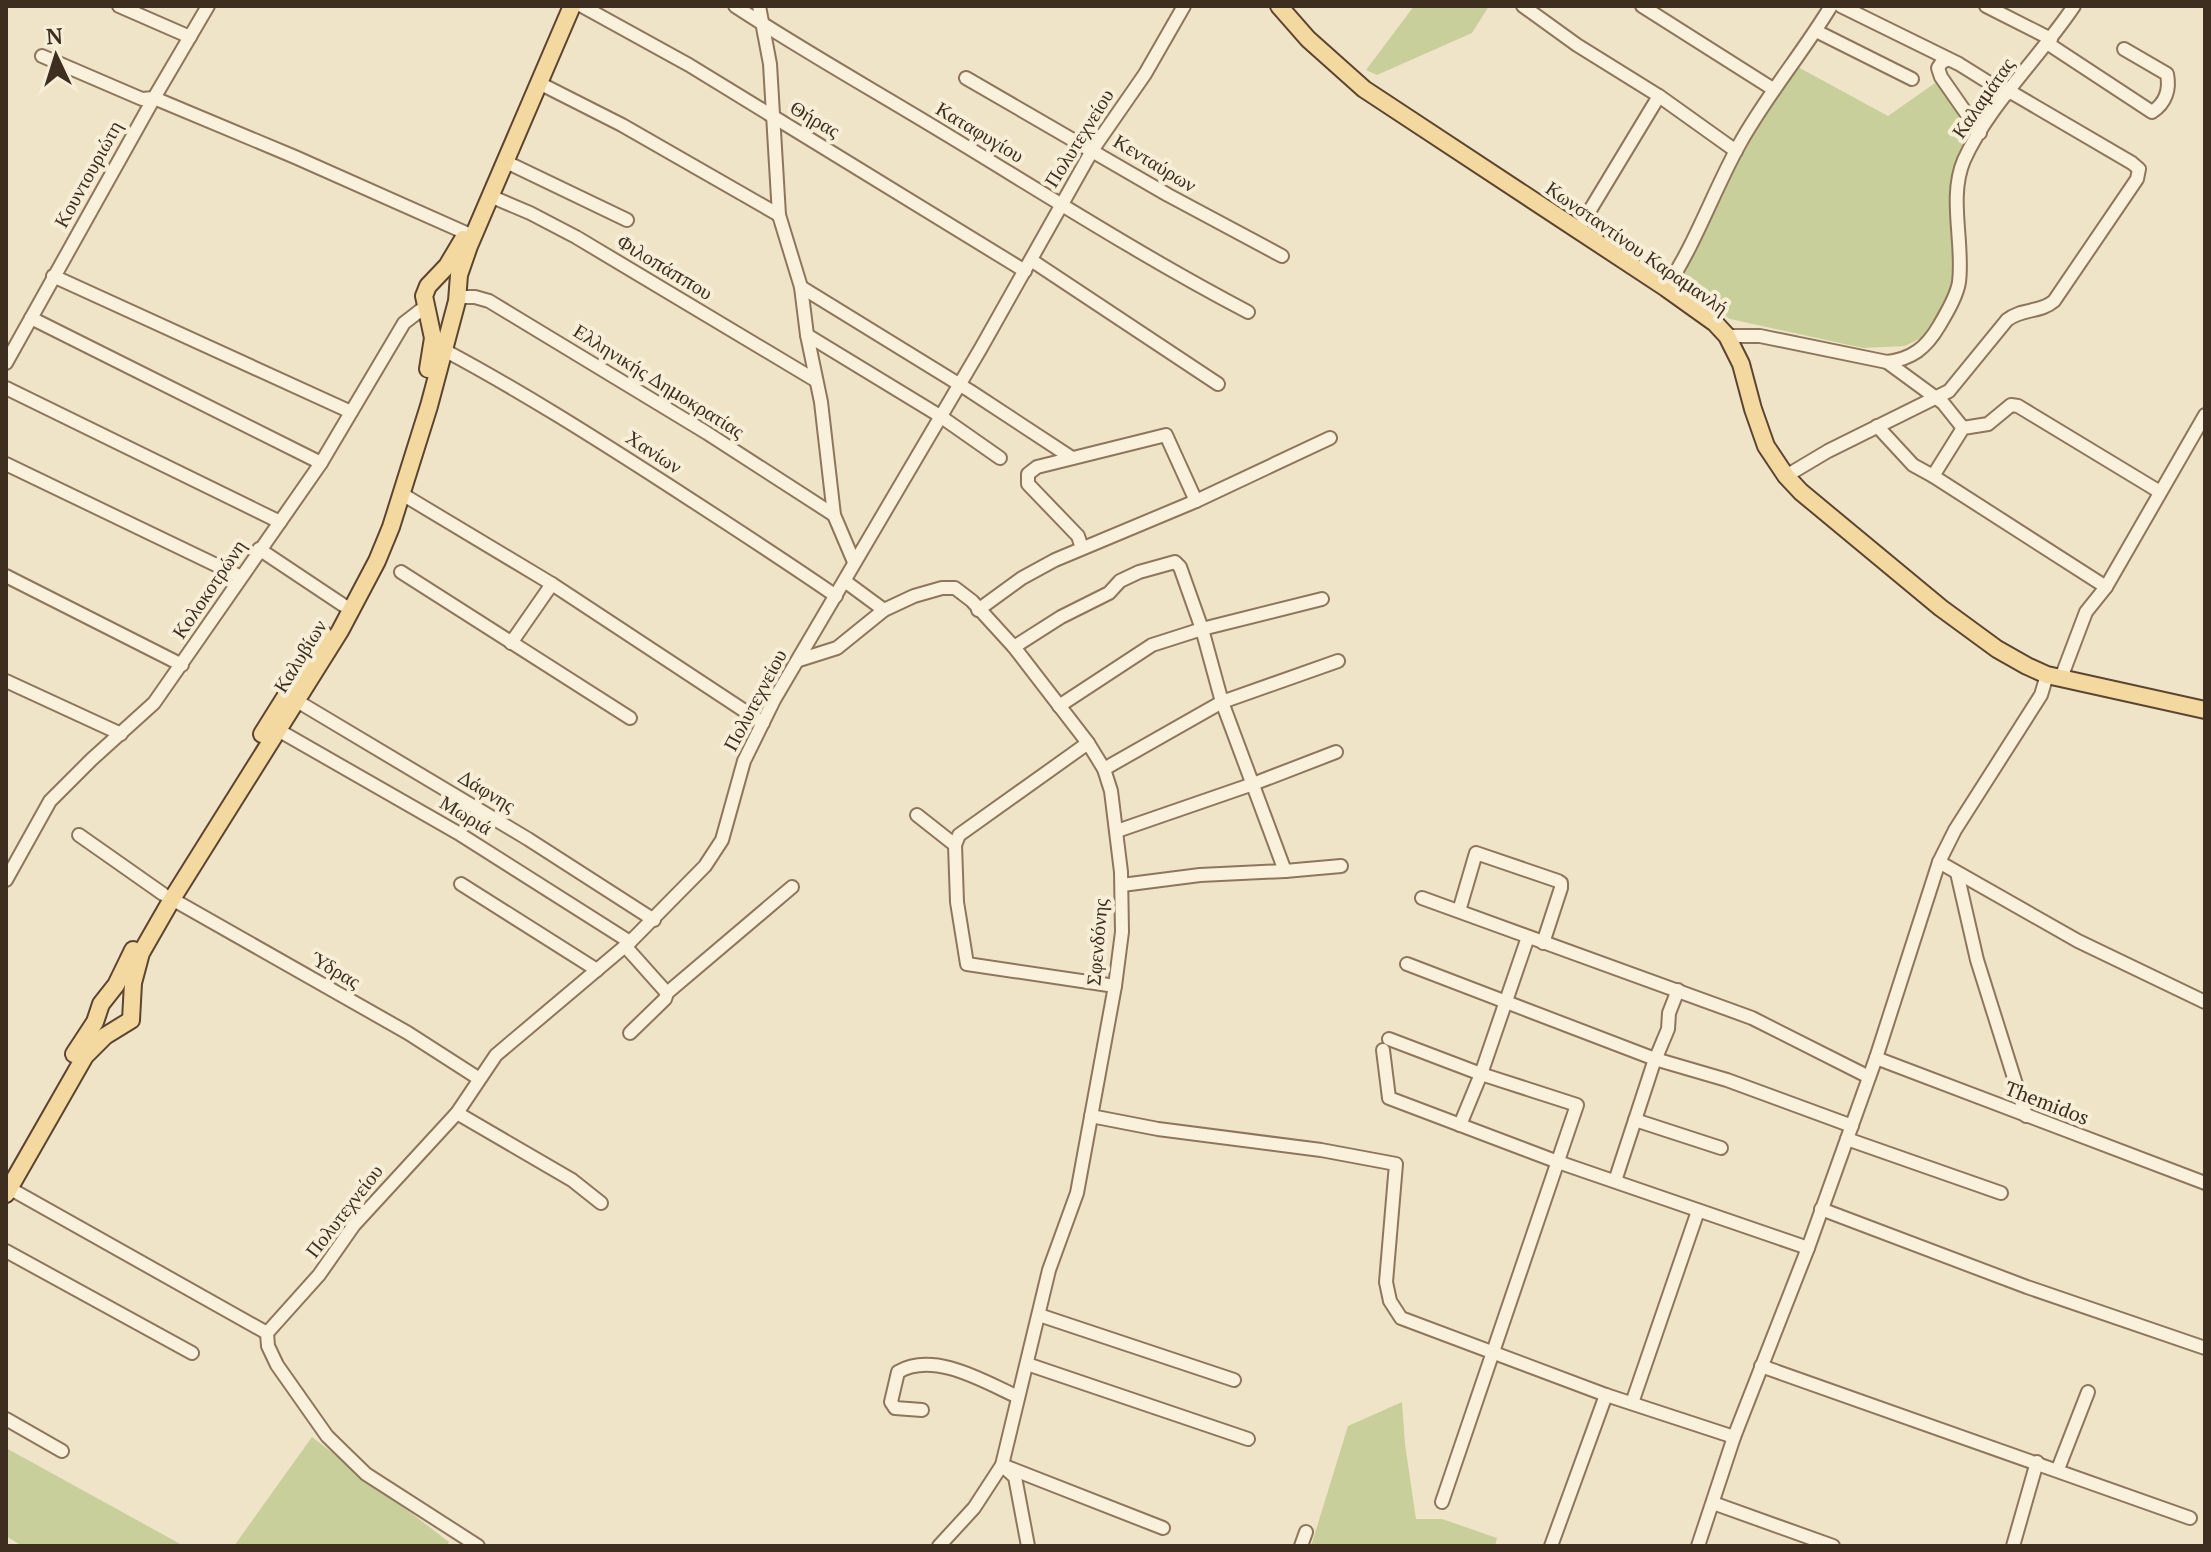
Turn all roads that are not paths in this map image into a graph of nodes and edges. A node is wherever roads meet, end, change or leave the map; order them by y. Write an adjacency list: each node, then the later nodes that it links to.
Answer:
1 (119, 6): 19 (street)
2 (208, 6): 19 (street, Κουντουριώτη)
3 (562, 6): 41 (main road, Καλυβίων)
4 (572, 6): 26 (main road, Καλυβίων)
5 (582, 6): 31 (street, Θήρας)
6 (735, 6): 17 (street, Καταφυγίου)
7 (759, 6): 17 (street)
8 (1184, 6): 33 (street, Πολυτεχνείου)
9 (1279, 6): 40 (main road, Κωνσταντίνου Καραμανλή)
10 (1523, 6): 29 (street)
11 (1642, 6): 27 (street)
12 (1831, 6): 18 (street)
13 (1841, 6): 23 (street)
14 (1986, 6): 20 (street)
15 (2056, 6): 16 (street)
16 (2072, 10): 20 (street, Καλαμάτας)
17 (765, 25): 31 (street); 37 (street, Καταφυγίου)
18 (1816, 31): 25 (street); 27 (street)
19 (190, 37): 30 (street, Κουντουριώτη)
20 (2049, 41): 21 (street); 28 (street, Καλαμάτας)
21 (2124, 49)
22 (42, 56): 30 (street)
23 (1947, 60): 28 (street); 32 (street)
24 (966, 78): 33 (street, Κενταύρων)
25 (1912, 79)
26 (541, 84): 35 (main road, Καλυβίων); 38 (street)
27 (1773, 89): 34 (street)
28 (2008, 92): 32 (street, Καλαμάτας); 61 (street)
29 (1659, 96): 34 (street); 40 (street)
30 (154, 98): 41 (street); 44 (street, Κουντουριώτη)
31 (774, 118): 38 (street); 43 (street, Θήρας)
32 (1980, 133): 55 (street, Καλαμάτας)
33 (1093, 149): 37 (street, Πολυτεχνείου); 42 (street, Κενταύρων)
34 (1736, 151): 47 (street)
35 (504, 161): 36 (main road, Καλυβίων); 39 (street)
36 (490, 196): 48 (main road, Καλυβίων); 57 (street, Φιλοπάππου)
37 (1061, 205): 43 (street, Πολυτεχνείου); 50 (street, Καταφυγίου)
38 (779, 215): 46 (street)
39 (627, 220)
40 (1578, 230): 47 (main road, Κωνσταντίνου Καραμανλή)
41 (466, 233): 45 (main road, Καλυβίων)
42 (1282, 256)
43 (1028, 266): 58 (street, Πολυτεχνείου); 59 (street, Θήρας)
44 (53, 276): 51 (street, Κουντουριώτη); 62 (street)
45 (432, 283): 48 (main road); 49 (main road, Καλυβίων)
46 (801, 287): 52 (street); 58 (street)
47 (1666, 288): 53 (main road, Κωνσταντίνου Καραμανλή)
48 (456, 300): 49 (main road); 54 (main road, Καλυβίων); 77 (street, Ελληνικής Δημοκρατίας)
49 (427, 307): 62 (street, Κολοκοτρώνη); 90 (main road, Καλυβίων)
50 (1248, 312)
51 (31, 318): 56 (street, Κουντουριώτη); 70 (street)
52 (807, 335): 57 (street); 64 (street)
53 (1727, 336): 55 (street); 72 (main road, Κωνσταντίνου Καραμανλή)
54 (444, 350): 75 (main road, Καλυβίων); 88 (street, Χανίων)
55 (1887, 362): 61 (street)
56 (6, 363)
57 (815, 380): 77 (street)
58 (959, 384): 64 (street, Πολυτεχνείου); 69 (street)
59 (1218, 384)
60 (6, 388): 78 (street)
61 (1936, 399): 65 (street); 66 (street)
62 (351, 412): 70 (street, Κολοκοτρώνη)
63 (2205, 415): 74 (street)
64 (940, 416): 68 (street); 81 (street, Πολυτεχνείου)
65 (1877, 426): 72 (street); 73 (street)
66 (1963, 428): 73 (street); 74 (street)
67 (1330, 438): 76 (street)
68 (1000, 458)
69 (1072, 458): 76 (street); 79 (street)
70 (321, 463): 78 (street, Κολοκοτρώνη)
71 (6, 464): 84 (street)
72 (1786, 476): 99 (main road, Κωνσταντίνου Καραμανλή)
73 (1933, 476): 87 (street)
74 (2160, 492): 87 (street)
75 (402, 494): 86 (street); 101 (main road, Καλυβίων)
76 (1196, 501): 79 (street)
77 (834, 515): 81 (street)
78 (280, 522): 80 (street, Κολοκοτρώνη)
79 (1082, 548): 92 (street)
80 (259, 549): 84 (street, Κολοκοτρώνη); 90 (street)
81 (854, 562): 85 (street, Πολυτεχνείου)
82 (401, 572): 94 (street)
83 (6, 576): 98 (street)
84 (241, 577): 98 (street, Κολοκοτρώνη)
85 (846, 582): 88 (street, Πολυτεχνείου); 91 (street)
86 (552, 584): 94 (street); 106 (street)
87 (2106, 587): 99 (street)
88 (836, 596): 96 (street, Πολυτεχνείου)
89 (1322, 599): 93 (street)
90 (343, 605): 125 (main road, Καλυβίων)
91 (884, 610): 92 (street, Σφενδόνης); 96 (street)
92 (978, 610): 95 (street, Σφενδόνης)
93 (1202, 629): 95 (street); 102 (street); 103 (street)
94 (511, 643): 105 (street)
95 (1014, 647): 103 (street, Σφενδόνης)
96 (799, 660): 106 (street, Πολυτεχνείου)
97 (1338, 661): 102 (street)
98 (182, 665): 108 (street, Κολοκοτρώνη)
99 (2054, 676): 104 (main road, Κωνσταντίνου Καραμανλή); 117 (street)
100 (6, 681): 108 (street)
101 (297, 701): 107 (main road, Καλυβίων); 128 (street, Δάφνης)
102 (1222, 702): 111 (street); 112 (street)
103 (1059, 706): 109 (street, Σφενδόνης)
104 (2205, 710)
105 (630, 718)
106 (763, 723): 128 (street, Πολυτεχνείου)
107 (278, 730): 125 (main road, Καλυβίων); 131 (street, Μωριά)
108 (121, 734): 121 (street, Κολοκοτρώνη)
109 (1088, 743): 111 (street, Σφενδόνης); 116 (street)
110 (1336, 752): 112 (street)
111 (1104, 769): 114 (street, Σφενδόνης)
112 (1253, 784): 114 (street); 119 (street)
113 (917, 815): 116 (street)
114 (1117, 831): 123 (street, Σφενδόνης)
115 (79, 835): 125 (street, Ύδρας)
116 (955, 845): 134 (street)
117 (1939, 862): 120 (street); 143 (street)
118 (1341, 866): 119 (street)
119 (1285, 871): 123 (street)
120 (1957, 873): 139 (street); 150 (street)
121 (6, 880)
122 (461, 884): 133 (street)
123 (1122, 885): 134 (street, Σφενδόνης)
124 (792, 887): 136 (street)
125 (168, 897): 137 (main road, Καλυβίων); 140 (main road, Καλυβίων); 147 (street, Ύδρας)
126 (1422, 898): 127 (street)
127 (1459, 911): 129 (street); 130 (street)
128 (654, 920): 131 (street, Πολυτεχνείου)
129 (1528, 937): 130 (street); 138 (street)
130 (1543, 943): 135 (street)
131 (628, 944): 133 (street, Πολυτεχνείου); 136 (street, Μωριά)
132 (1407, 964): 138 (street)
133 (597, 970): 147 (street, Πολυτεχνείου)
134 (1115, 986): 149 (street, Σφενδόνης)
135 (1678, 990): 144 (street); 146 (street)
136 (667, 993): 142 (street)
137 (105, 1002): 140 (main road); 141 (main road); 158 (main road, Καλυβίων)
138 (1505, 1002): 144 (street); 145 (street)
139 (2205, 1002)
140 (132, 1003): 141 (main road, Καλυβίων)
141 (122, 1026): 158 (main road, Καλυβίων)
142 (630, 1033)
143 (1876, 1058): 146 (street); 150 (street, Themidos)
144 (1655, 1059): 151 (street); 153 (street)
145 (1481, 1074): 152 (street); 152 (street); 155 (street)
146 (1869, 1077): 153 (street)
147 (478, 1078): 148 (street, Πολυτεχνείου)
148 (457, 1113): 160 (street); 166 (street, Πολυτεχνείου)
149 (1091, 1116): 165 (street, Σφενδόνης); 169 (street)
150 (2026, 1116): 157 (street, Themidos)
151 (1635, 1120): 154 (street); 156 (street)
152 (1460, 1125): 155 (street)
153 (1849, 1132): 159 (street); 161 (street)
154 (1721, 1148)
155 (1558, 1162): 156 (street); 169 (street)
156 (1615, 1181): 162 (street)
157 (2205, 1183)
158 (7, 1185): 166 (street)
159 (2001, 1193)
160 (601, 1203)
161 (1821, 1209): 163 (street); 167 (street)
162 (1698, 1211): 163 (street); 176 (street)
163 (1808, 1248): 171 (street)
164 (6, 1251): 168 (street)
165 (1039, 1315): 170 (street, Σφενδόνης); 172 (street)
166 (267, 1333): 190 (street)
167 (2205, 1348)
168 (192, 1353)
169 (1494, 1354): 174 (street); 185 (street)
170 (1027, 1364): 175 (street, Σφενδόνης); 180 (street)
171 (1761, 1366): 179 (street); 182 (street)
172 (1234, 1380)
173 (2088, 1392): 184 (street)
174 (1606, 1395): 176 (street); 194 (street)
175 (1018, 1397): 177 (street); 183 (street, Σφενδόνης)
176 (1632, 1403): 179 (street)
177 (922, 1410)
178 (6, 1419): 181 (street)
179 (1734, 1437): 186 (street)
180 (1248, 1439)
181 (62, 1451)
182 (2037, 1462): 184 (street); 197 (street)
183 (1002, 1465): 188 (street); 191 (street, Σφενδόνης); 192 (street)
184 (2058, 1469): 187 (street)
185 (1442, 1502)
186 (1713, 1503): 195 (street); 196 (street)
187 (2190, 1518)
188 (1163, 1528)
189 (1306, 1532): 193 (street)
190 (478, 1546)
191 (939, 1546)
192 (1028, 1546)
193 (1301, 1546)
194 (1551, 1546)
195 (1698, 1546)
196 (1833, 1546)
197 (2013, 1546)

